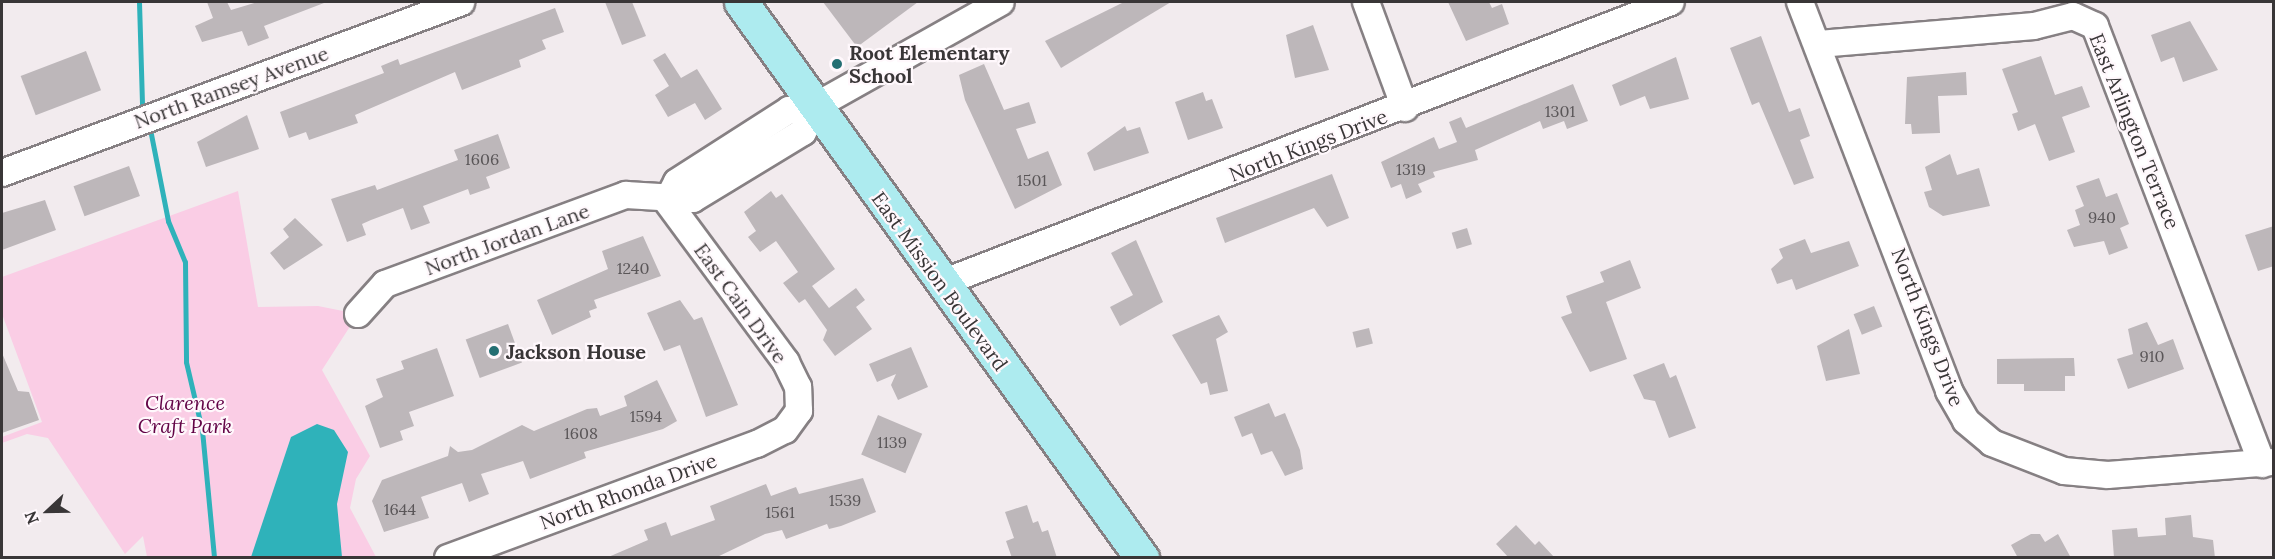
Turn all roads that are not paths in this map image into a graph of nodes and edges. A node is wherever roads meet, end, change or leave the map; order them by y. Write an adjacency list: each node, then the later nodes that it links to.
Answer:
1 (461, 2): 10 (street, North Ramsey Avenue)
2 (741, 2): 8 (main road, East Mission Boulevard)
3 (1001, 2): 8 (street)
4 (1366, 2): 9 (street)
5 (1671, 2): 9 (street, North Kings Drive)
6 (1800, 2): 7 (street, North Kings Drive)
7 (1819, 44): 15 (street, North Kings Drive); 15 (street, East Arlington Terrace)
8 (814, 107): 11 (street); 12 (main road, East Mission Boulevard)
9 (1406, 108): 12 (street, North Kings Drive)
10 (2, 172)
11 (667, 201): 13 (street, North Jordan Lane); 14 (street, East Cain Drive)
12 (942, 283): 17 (main road, East Mission Boulevard)
13 (358, 314)
14 (800, 411): 16 (street, North Rhonda Drive)
15 (2268, 463)
16 (448, 558)
17 (1142, 558)

